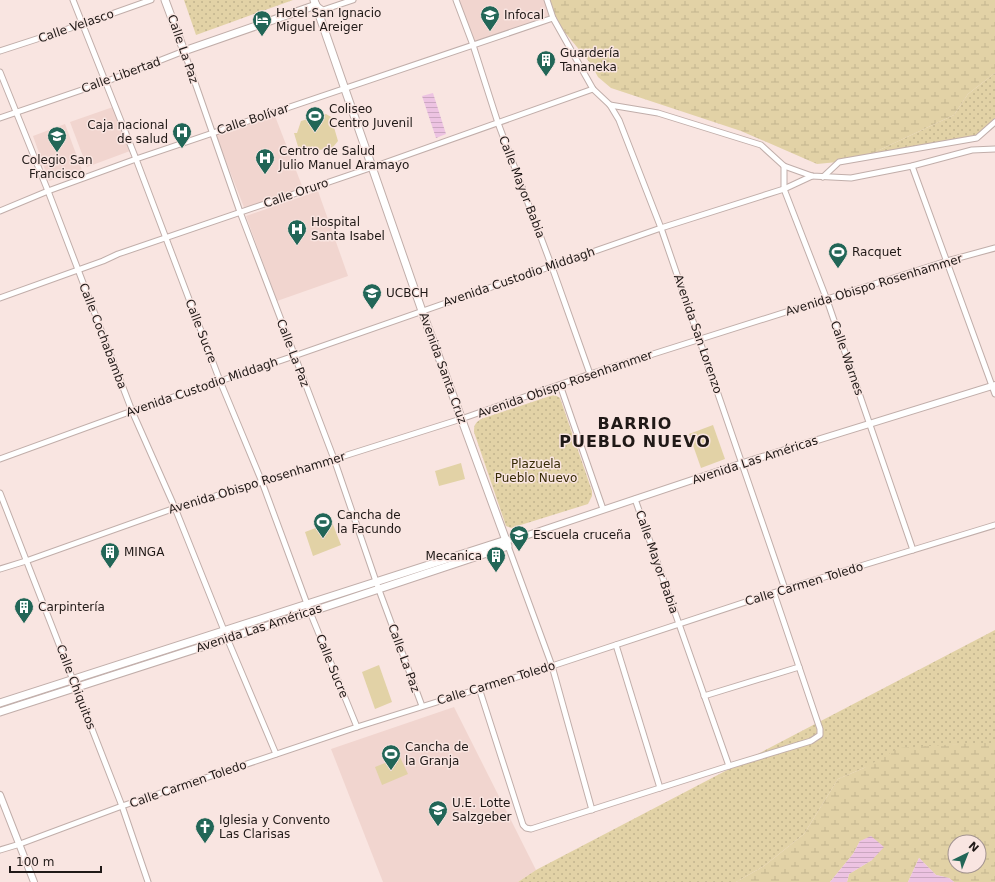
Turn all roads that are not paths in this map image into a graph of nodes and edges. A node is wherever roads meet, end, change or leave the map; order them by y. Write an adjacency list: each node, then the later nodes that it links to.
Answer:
1 (73, 0): 9 (street, Calle Sucre)
2 (151, 0): 9 (street, Calle Velasco)
3 (165, 0): 12 (main road, Calle La Paz)
4 (354, 0): 7 (street, Calle Libertad)
5 (456, 0): 10 (street, Calle Mayor Babia)
6 (547, 0): 8 (street, Avenida San Lorenzo)
7 (315, 3): 12 (main road, Calle Libertad); 15 (main road, Avenida Santa Cruz)
8 (553, 18): 10 (street, Calle Bolívar); 16 (street, Avenida San Lorenzo)
9 (83, 24): 11 (street, Calle Velasco); 14 (street, Calle Sucre)
10 (473, 45): 15 (street, Calle Bolívar); 21 (street, Calle Mayor Babia)
11 (0, 51)
12 (184, 51): 14 (street, Calle Libertad); 22 (street, Calle La Paz)
13 (0, 72): 18 (street, Calle Cochabamba)
14 (105, 82): 18 (street, Calle Libertad); 24 (street, Calle Sucre)
15 (345, 88): 22 (street, Calle Bolívar); 27 (main road, Avenida Santa Cruz)
16 (593, 89): 17 (street, Avenida San Lorenzo); 21 (street, Calle Oruro)
17 (610, 105): 25 (street); 34 (street, Avenida San Lorenzo)
18 (16, 112): 19 (street, Calle Libertad); 31 (street, Calle Cochabamba)
19 (0, 118)
20 (995, 122): 29 (street)
21 (498, 123): 27 (street, Calle Oruro); 38 (street, Calle Mayor Babia)
22 (212, 132): 24 (street, Calle Bolívar); 33 (street, Calle La Paz)
23 (995, 149): 26 (street)
24 (136, 159): 31 (street, Calle Bolívar); 35 (street, Calle Sucre)
25 (784, 166): 28 (street); 30 (street, Calle Warnes)
26 (912, 166): 29 (street); 37 (street)
27 (373, 167): 33 (street, Calle Oruro); 42 (main road, Avenida Santa Cruz)
28 (812, 176): 29 (street); 30 (street, Avenida Custodio Middagh)
29 (823, 177)
30 (784, 189): 34 (street, Avenida Custodio Middagh); 41 (street, Calle Warnes)
31 (48, 191): 32 (street, Calle Bolívar); 39 (street, Calle Cochabamba)
32 (0, 211)
33 (240, 212): 35 (street, Calle Oruro); 44 (street, Calle La Paz)
34 (661, 228): 38 (street, Avenida Custodio Middagh); 43 (street, Avenida San Lorenzo)
35 (165, 238): 39 (street, Calle Oruro); 46 (street, Calle Sucre)
36 (995, 248): 37 (street, Avenida Obispo Rosenhammer)
37 (947, 261): 41 (street, Avenida Obispo Rosenhammer); 48 (street)
38 (552, 267): 42 (street, Avenida Custodio Middagh); 45 (street, Calle Mayor Babia)
39 (78, 270): 40 (street, Calle Oruro); 50 (street, Calle Cochabamba)
40 (0, 298)
41 (827, 300): 43 (street, Avenida Obispo Rosenhammer); 52 (street, Calle Warnes)
42 (422, 311): 44 (street, Avenida Custodio Middagh); 51 (main road, Avenida Santa Cruz)
43 (700, 339): 45 (street, Avenida Obispo Rosenhammer); 55 (street, Avenida San Lorenzo)
44 (294, 356): 46 (street, Avenida Custodio Middagh); 54 (street, Calle La Paz)
45 (590, 374): 47 (street, Avenida Obispo Rosenhammer)
46 (220, 380): 50 (street, Avenida Custodio Middagh); 56 (street, Calle Sucre)
47 (560, 385): 51 (street, Avenida Obispo Rosenhammer); 60 (street)
48 (994, 385): 49 (street); 52 (street, Avenida Las Américas)
49 (995, 394)
50 (132, 410): 53 (street, Avenida Custodio Middagh); 59 (street, Calle Cochabamba)
51 (461, 419): 54 (street, Avenida Obispo Rosenhammer); 62 (main road, Avenida Santa Cruz)
52 (870, 424): 55 (street, Avenida Las Américas); 63 (street, Calle Warnes)
53 (0, 459)
54 (334, 459): 56 (street, Avenida Obispo Rosenhammer); 66 (street, Calle La Paz)
55 (743, 464): 58 (street, Avenida Las Américas); 67 (street, Avenida San Lorenzo)
56 (262, 482): 59 (street, Avenida Obispo Rosenhammer); 69 (street, Calle Sucre)
57 (0, 493): 64 (street, Calle Chiquitos)
58 (635, 499): 60 (street, Avenida Las Américas); 70 (street, Calle Mayor Babia)
59 (175, 508): 64 (street, Avenida Obispo Rosenhammer); 71 (street, Calle Cochabamba)
60 (603, 509): 62 (street, Avenida Las Américas)
61 (995, 525): 63 (street, Calle Carmen Toledo)
62 (507, 543): 66 (main road, Avenida Las Américas); 74 (street, Avenida Santa Cruz)
63 (913, 550): 67 (street, Calle Carmen Toledo)
64 (26, 561): 65 (street, Avenida Obispo Rosenhammer); 76 (street, Calle Chiquitos)
65 (0, 569)
66 (377, 586): 69 (main road, Avenida Las Américas); 81 (street, Calle La Paz)
67 (785, 589): 68 (street, Calle Carmen Toledo)
68 (774, 593): 70 (street, Calle Carmen Toledo); 75 (street)
69 (309, 608): 71 (main road, Avenida Las Américas); 72 (main road, Avenida Las Américas); 83 (street, Calle Sucre)
70 (679, 624): 73 (street, Calle Carmen Toledo); 79 (street, Calle Mayor Babia)
71 (224, 630): 72 (street, Calle Cochabamba); 76 (main road, Avenida Las Américas)
72 (227, 638): 77 (main road, Avenida Las Américas); 84 (street, Calle Cochabamba)
73 (616, 645): 74 (street, Calle Carmen Toledo); 86 (street)
74 (552, 666): 78 (street, Calle Carmen Toledo); 89 (street, Avenida Santa Cruz)
75 (799, 667): 79 (street); 85 (street)
76 (73, 680): 77 (street, Calle Chiquitos); 80 (main road, Avenida Las Américas)
77 (76, 688): 82 (main road, Avenida Las Américas); 88 (street, Calle Chiquitos)
78 (479, 688): 81 (street, Calle Carmen Toledo); 89 (street)
79 (704, 696): 85 (street, Calle Mayor Babia)
80 (0, 704)
81 (422, 706): 83 (street, Calle Carmen Toledo)
82 (0, 712)
83 (357, 727): 84 (street, Calle Carmen Toledo)
84 (276, 754): 88 (street, Calle Carmen Toledo)
85 (729, 766): 86 (street)
86 (660, 788): 89 (street)
87 (0, 795): 90 (street)
88 (122, 806): 90 (street, Calle Carmen Toledo); 93 (street, Calle Chiquitos)
89 (592, 810)
90 (20, 844): 91 (street, Calle Carmen Toledo); 92 (street)
91 (0, 850)
92 (34, 882)
93 (148, 882)

